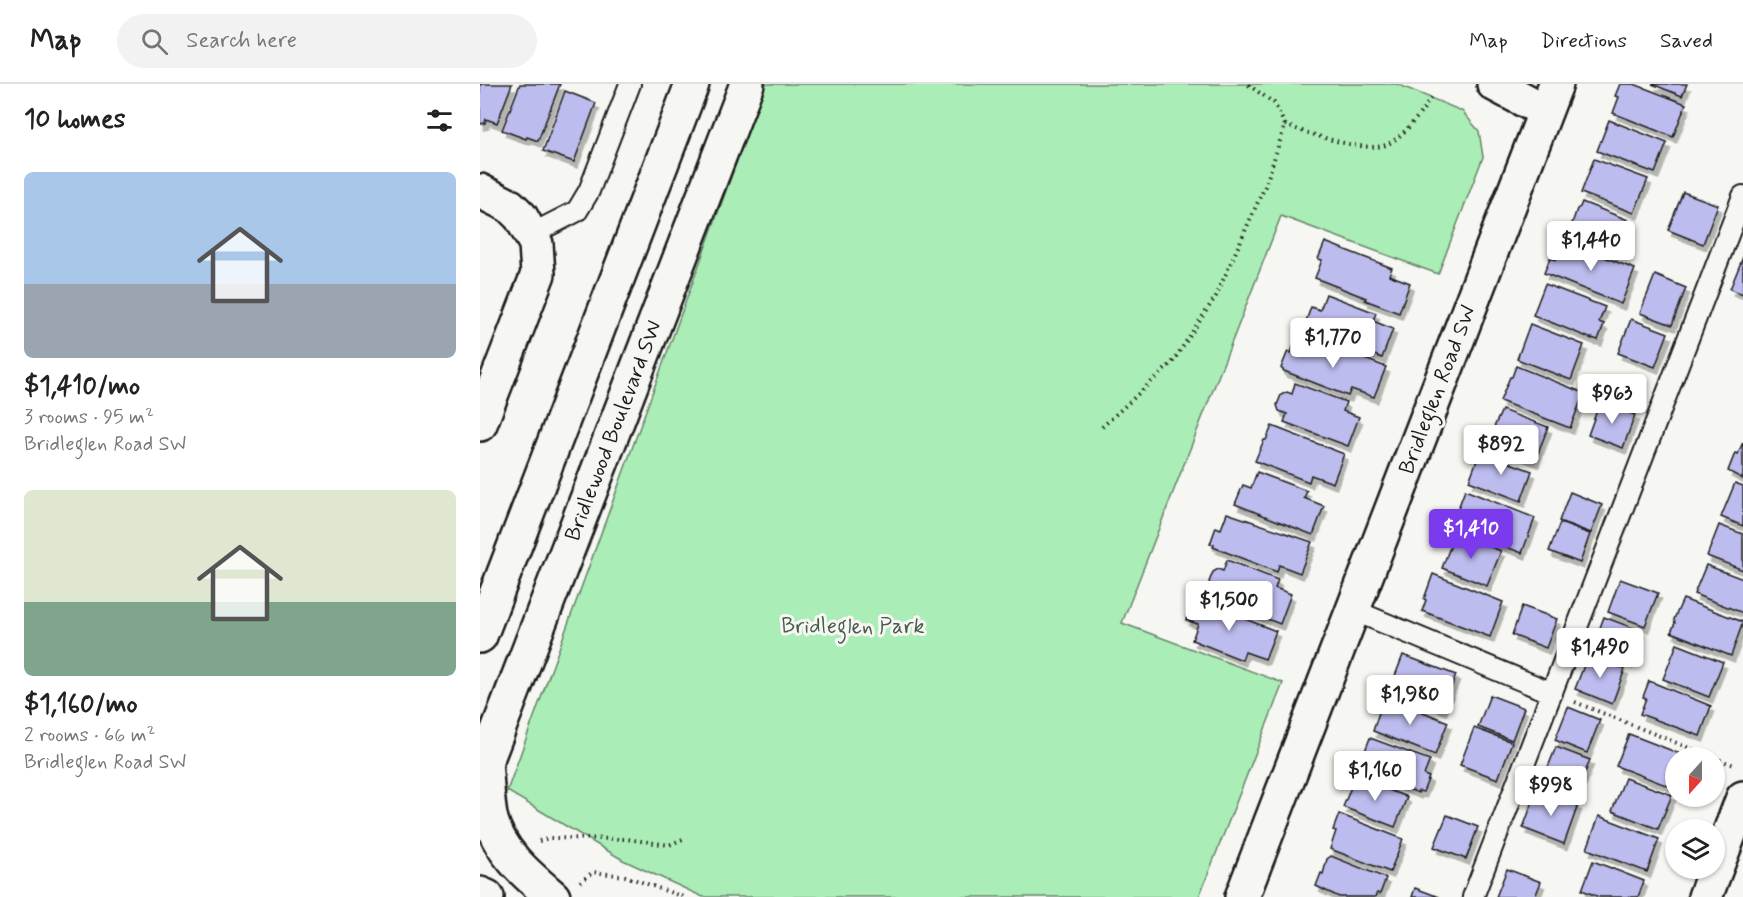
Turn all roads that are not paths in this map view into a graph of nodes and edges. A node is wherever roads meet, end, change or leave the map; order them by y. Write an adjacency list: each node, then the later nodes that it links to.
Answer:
1 (630, 84): 8 (lane)
2 (692, 84): 11 (street)
3 (747, 84): 13 (street, Bridlewood Boulevard SW)
4 (1494, 84): 5 (street)
5 (1550, 98): 10 (street, Bridleglen Road SW)
6 (480, 191): 8 (street)
7 (1743, 196): 12 (lane)
8 (532, 234): 9 (street)
9 (480, 423)
10 (1353, 610): 12 (lane); 18 (street, Bridleglen Road SW)
11 (480, 636)
12 (1552, 693): 19 (lane)
13 (483, 771): 15 (street)
14 (1743, 798): 20 (street)
15 (566, 890)
16 (480, 894): 17 (street)
17 (487, 897)
18 (1242, 897)
19 (1473, 897)
20 (1705, 897)

